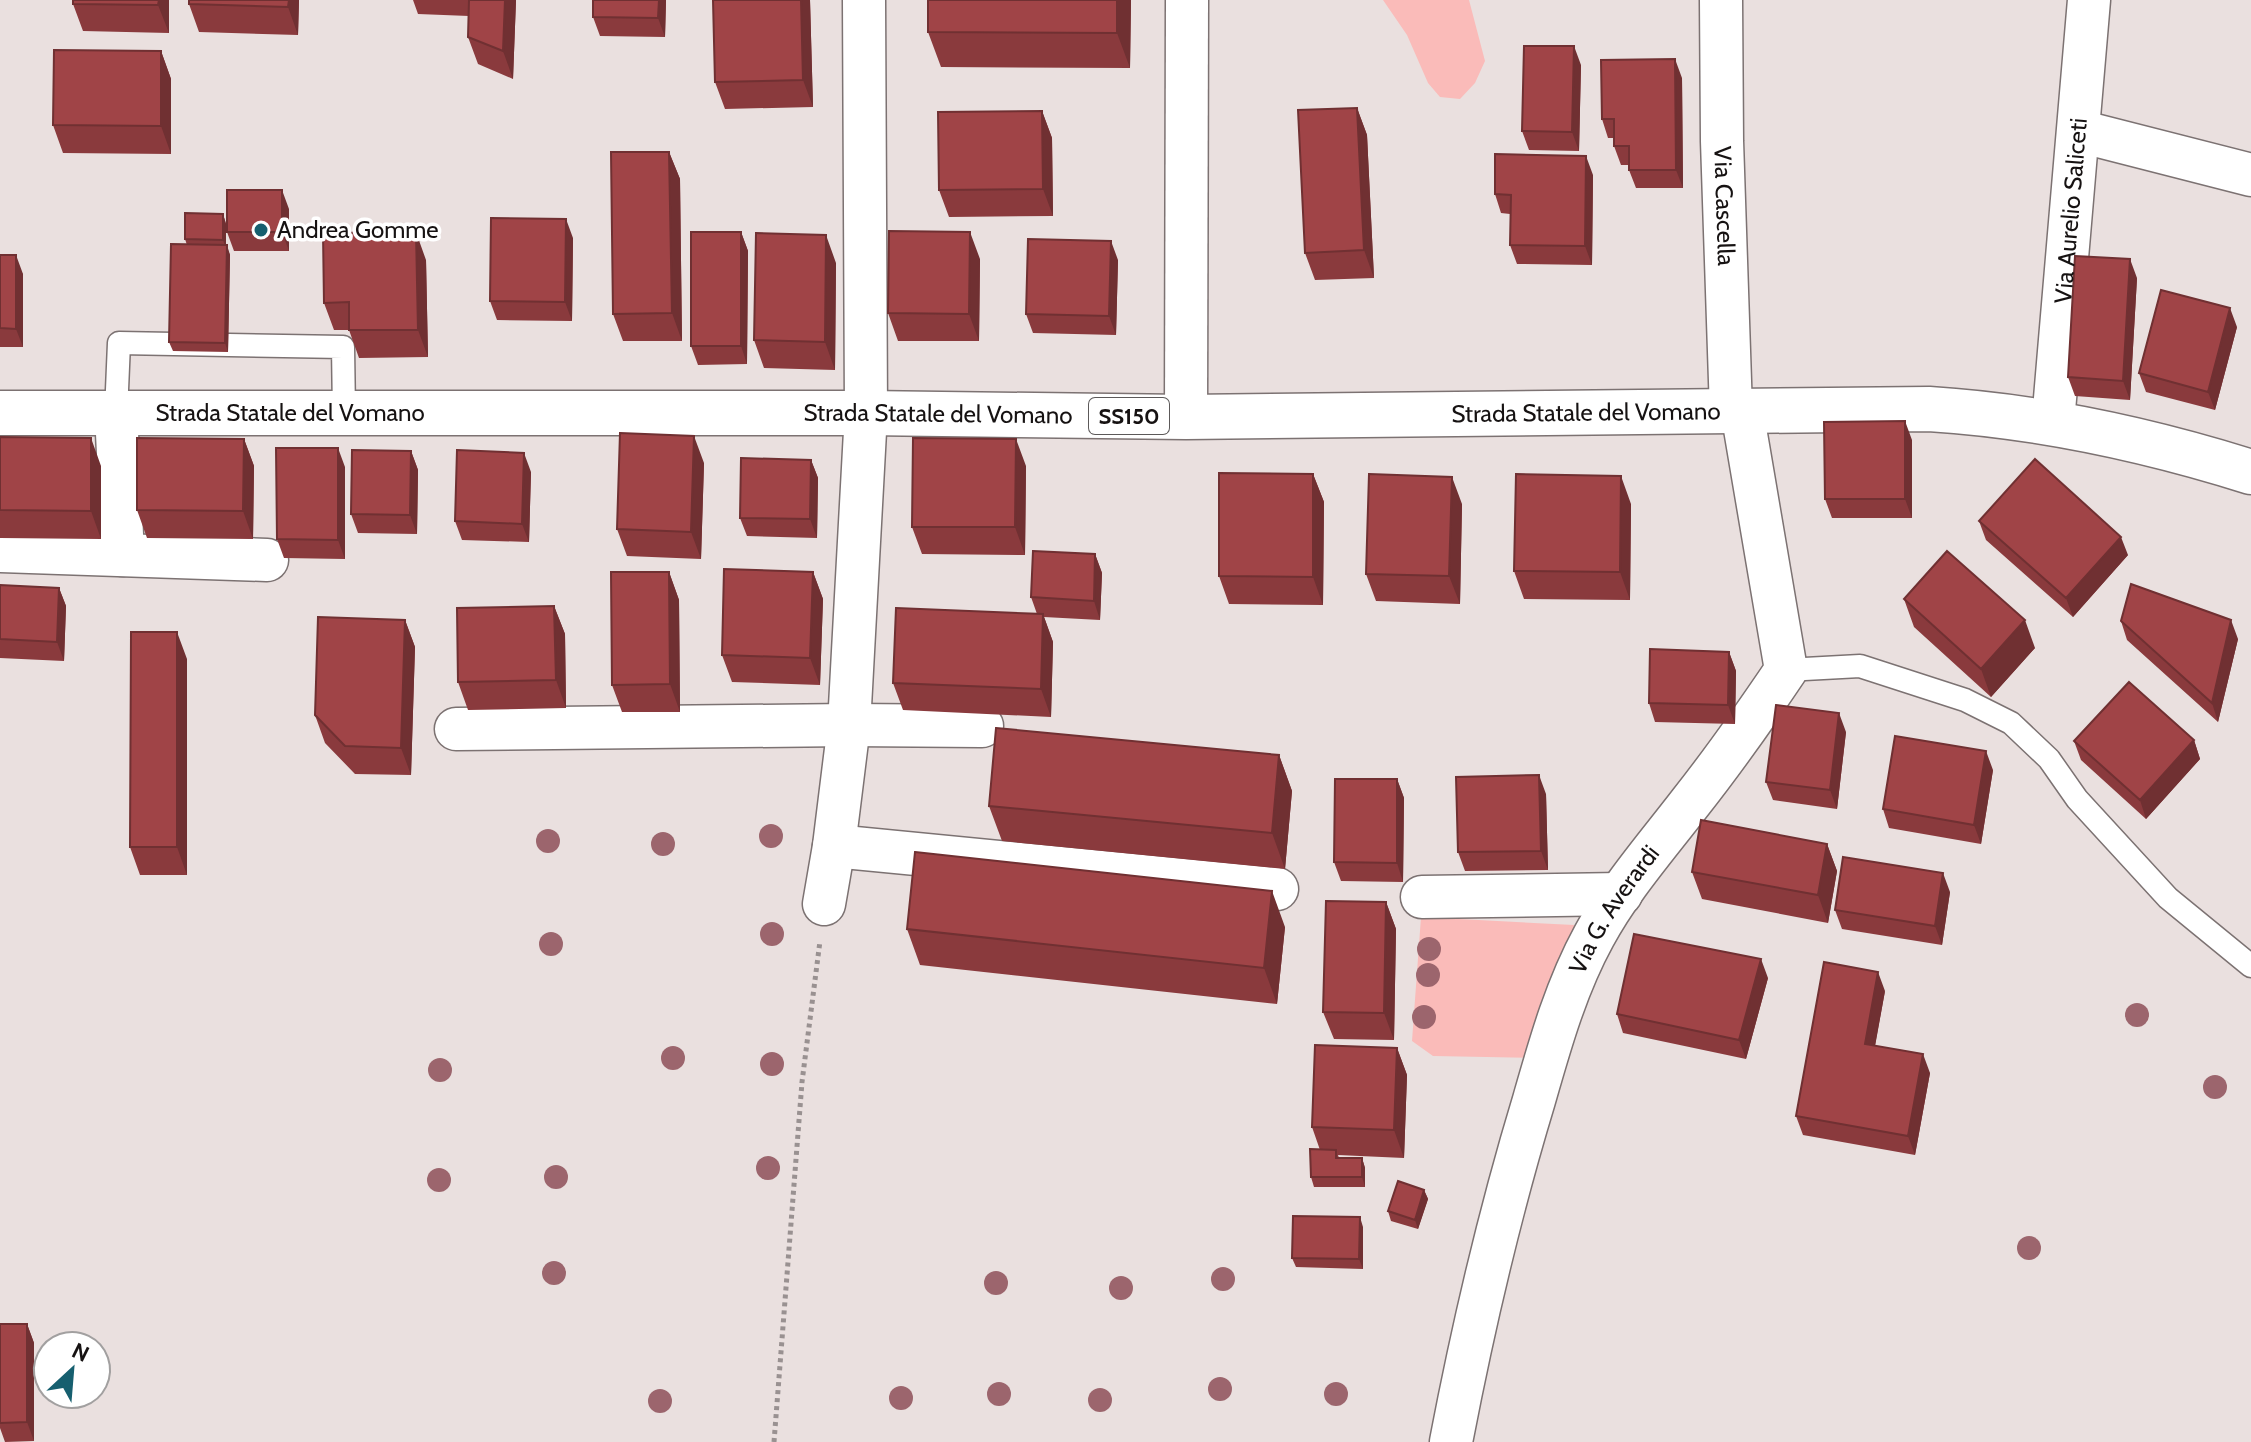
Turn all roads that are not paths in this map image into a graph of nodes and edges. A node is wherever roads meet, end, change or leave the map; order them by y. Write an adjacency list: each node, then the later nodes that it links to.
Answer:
1 (864, 0): 11 (street)
2 (1187, 0): 12 (street)
3 (1721, 0): 7 (street, Via Cascella)
4 (2089, 0): 5 (street, Via Aurelio Saliceti)
5 (2079, 131): 6 (street); 13 (street, Via Aurelio Saliceti)
6 (2251, 175)
7 (1736, 411): 12 (main road, Strada Statale del Vomano / SS150); 13 (main road, Strada Statale del Vomano / SS150); 18 (street)
8 (0, 413): 9 (main road, Strada Statale del Vomano / SS150)
9 (116, 413): 10 (main road, Strada Statale del Vomano / SS150); 10 (lane); 16 (street)
10 (344, 413): 11 (main road, Strada Statale del Vomano / SS150)
11 (866, 413): 12 (main road, Strada Statale del Vomano / SS150); 19 (street)
12 (1186, 417)
13 (2053, 422): 14 (main road, Strada Statale del Vomano / SS150)
14 (2251, 472)
15 (0, 551): 16 (street)
16 (123, 555): 17 (street)
17 (267, 560)
18 (1786, 670): 24 (street, Via G. Averardi); 27 (lane)
19 (849, 725): 20 (street); 21 (street); 22 (street)
20 (982, 726)
21 (456, 729)
22 (834, 846): 23 (street); 26 (street)
23 (1277, 889)
24 (1621, 894): 25 (street); 28 (street, Via G. Averardi)
25 (1422, 897)
26 (824, 904)
27 (2251, 966)
28 (1451, 1442)

